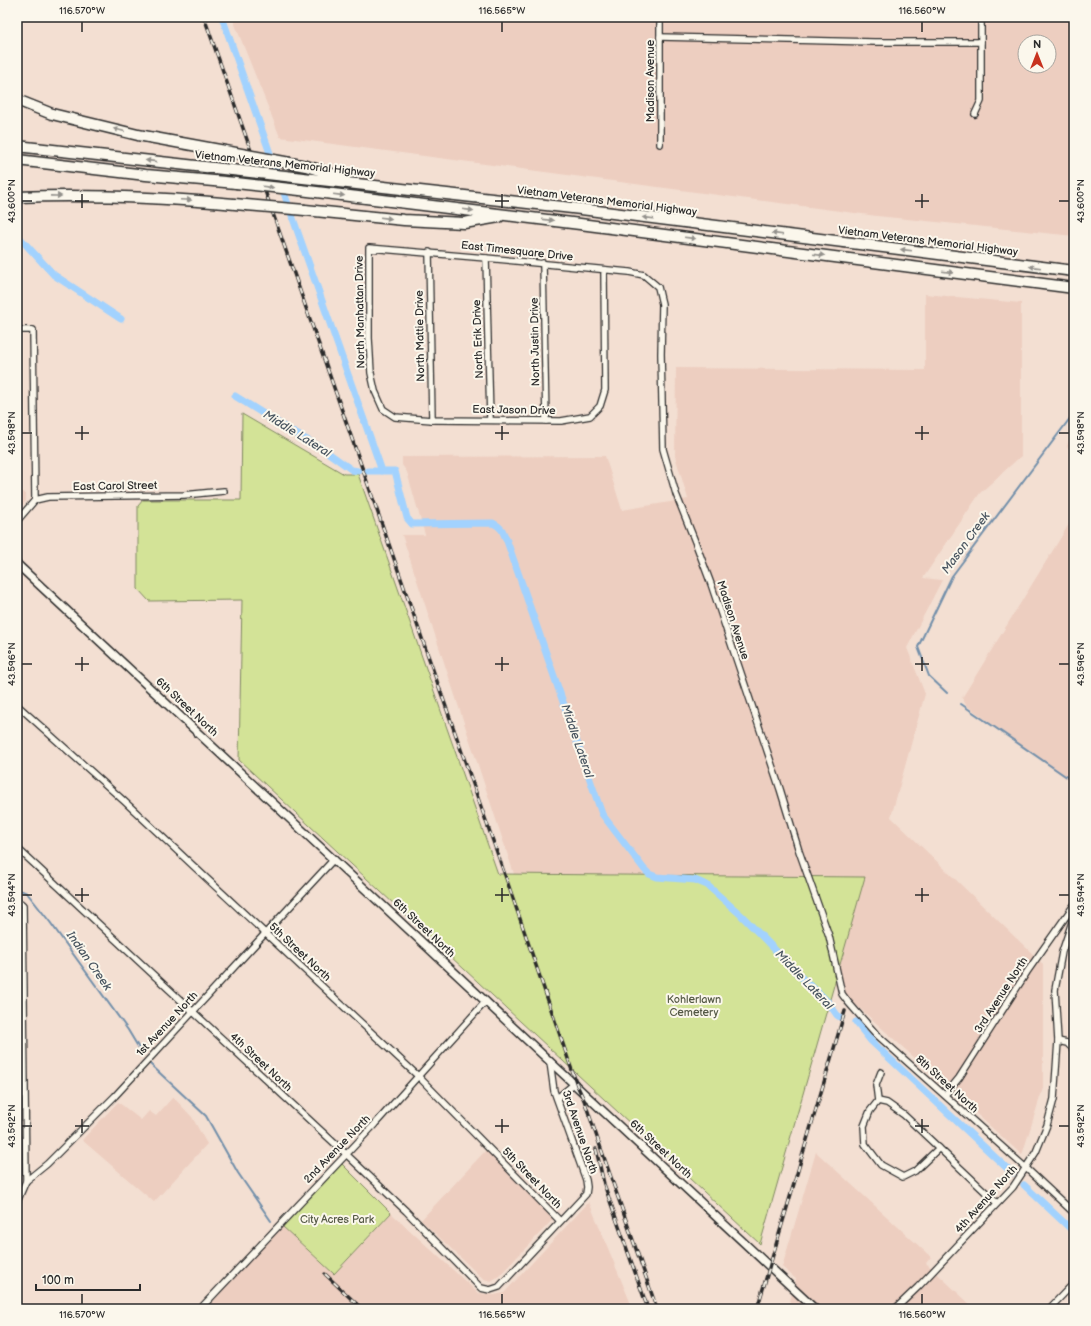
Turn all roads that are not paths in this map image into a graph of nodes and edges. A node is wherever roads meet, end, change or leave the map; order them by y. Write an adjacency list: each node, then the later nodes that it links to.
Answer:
1 (660, 17): 3 (street, Madison Avenue)
2 (981, 17): 4 (street)
3 (660, 36): 4 (street); 7 (street, Madison Avenue)
4 (981, 42): 6 (street)
5 (17, 100): 10 (highway, one-way to 5, bridge)
6 (975, 114)
7 (660, 144)
8 (17, 146): 10 (highway, Vietnam Veterans Memorial Highway, one-way to 8, bridge)
9 (17, 160): 12 (highway, one-way to 12, bridge)
10 (365, 184): 18 (highway, Vietnam Veterans Memorial Highway, one-way to 10)
11 (17, 197): 12 (highway, one-way to 12, bridge)
12 (509, 215): 20 (highway, one-way to 20)
13 (369, 248): 14 (street, East Timesquare Drive); 22 (street, North Manhattan Drive)
14 (429, 252): 15 (street, East Timesquare Drive); 23 (street, North Mattie Drive)
15 (486, 258): 16 (street, East Timesquare Drive); 24 (street, North Erik Drive)
16 (543, 263): 17 (street, East Timesquare Drive); 25 (street, North Justin Drive)
17 (604, 270): 19 (street, East Timesquare Drive); 25 (street, East Jason Drive)
18 (1074, 272)
19 (658, 287): 37 (street, Madison Avenue)
20 (1074, 289)
21 (17, 330): 27 (street)
22 (379, 398): 23 (street, East Jason Drive)
23 (432, 420): 24 (street, East Jason Drive)
24 (490, 420): 25 (street, East Jason Drive)
25 (546, 421)
26 (224, 491): 27 (street, East Carol Street)
27 (35, 500): 28 (street)
28 (17, 521)
29 (17, 564): 32 (street, 6th Street North)
30 (17, 705): 36 (street, 5th Street North)
31 (17, 848): 39 (street, 4th Street North)
32 (334, 859): 36 (street, 1st Avenue North); 38 (street, 6th Street North)
33 (17, 900): 52 (street)
34 (1074, 905): 46 (street, 3rd Avenue North)
35 (1074, 916): 40 (street, 4th Avenue North)
36 (265, 933): 39 (street, 1st Avenue North); 44 (street, 5th Street North)
37 (833, 953): 46 (street, 8th Street North)
38 (486, 1001): 42 (street, 6th Street North); 44 (street, 2nd Avenue North)
39 (193, 1011): 50 (street, 4th Street North); 52 (street, 1st Avenue North)
40 (1058, 1041): 41 (street); 51 (street, 4th Avenue North)
41 (1074, 1050)
42 (550, 1060): 45 (street, 6th Street North); 47 (street, 3rd Avenue North)
43 (881, 1072): 48 (street)
44 (418, 1076): 50 (street, 2nd Avenue North); 56 (street, 5th Street North)
45 (575, 1083): 47 (street); 60 (street, 6th Street North)
46 (945, 1095): 51 (street, 8th Street North)
47 (557, 1098): 56 (street, 3rd Avenue North)
48 (878, 1101): 49 (street); 49 (street)
49 (939, 1148): 54 (street)
50 (346, 1154): 58 (street, 4th Street North); 59 (street, 2nd Avenue North)
51 (1026, 1168): 54 (street, 4th Avenue North); 55 (street, 8th Street North)
52 (26, 1181): 53 (street, 1st Avenue North)
53 (17, 1202)
54 (997, 1204): 61 (street, 4th Avenue North)
55 (1074, 1213)
56 (560, 1221): 58 (street, 3rd Avenue North)
57 (1074, 1283): 62 (street)
58 (490, 1290)
59 (200, 1309)
60 (815, 1309)
61 (895, 1309)
62 (1049, 1309)

